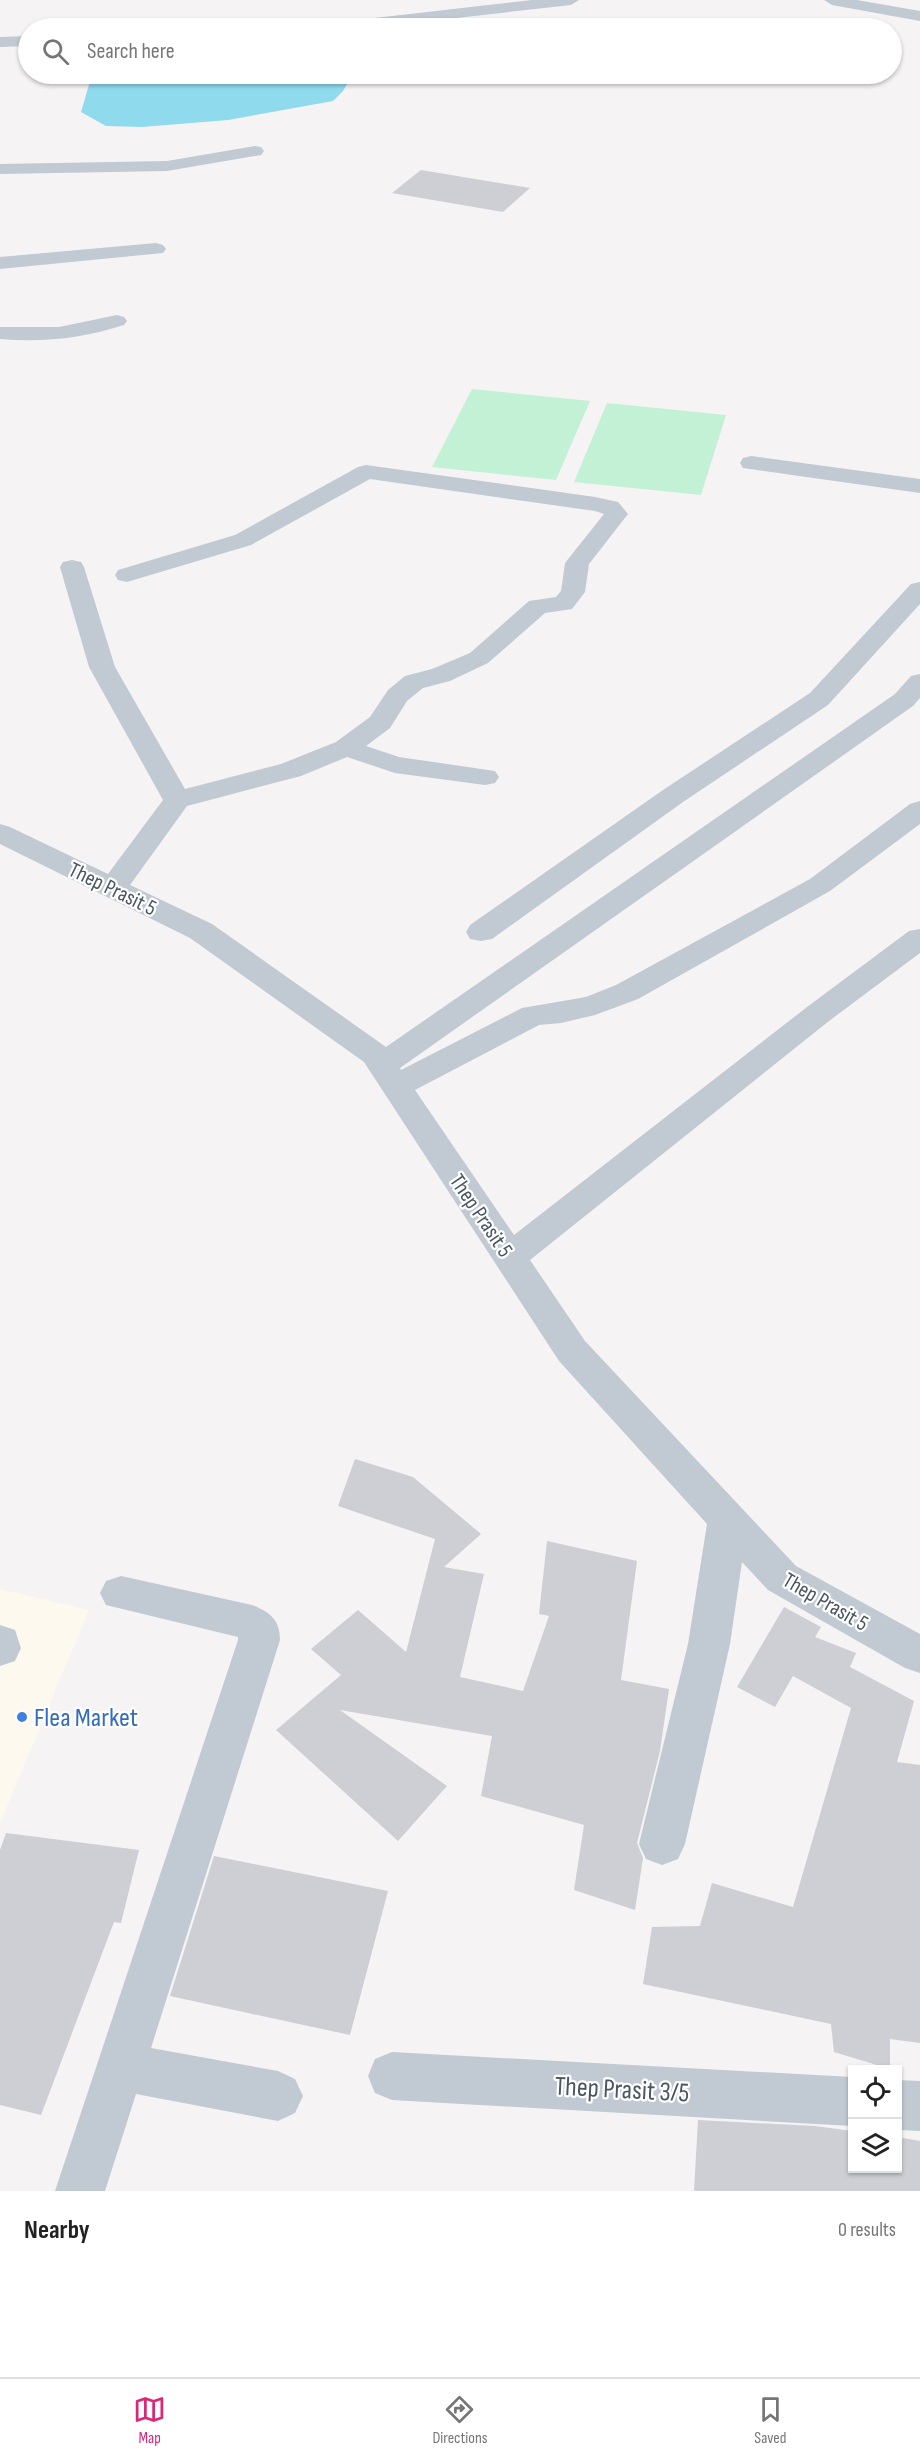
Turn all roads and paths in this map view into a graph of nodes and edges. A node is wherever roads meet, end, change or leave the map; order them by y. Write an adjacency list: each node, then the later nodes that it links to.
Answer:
1 (571, 0): 4 (street)
2 (832, 0): 3 (street)
3 (920, 16)
4 (417, 18)
5 (18, 41): 6 (street)
6 (0, 42)
7 (255, 151): 8 (street)
8 (0, 169)
9 (156, 249): 10 (street)
10 (0, 263)
11 (117, 321): 12 (street)
12 (0, 333)
13 (751, 463): 14 (street)
14 (920, 486)
15 (72, 567): 21 (street)
16 (127, 574): 19 (street)
17 (920, 588): 25 (street)
18 (920, 682): 27 (street)
19 (346, 748): 20 (street); 21 (street)
20 (484, 777)
21 (177, 800): 24 (street)
22 (920, 810): 27 (street)
23 (0, 833): 24 (street, Thep Prasit 5)
24 (113, 888): 27 (street, Thep Prasit 5)
25 (481, 932)
26 (920, 938): 28 (street)
27 (389, 1076): 28 (street, Thep Prasit 5)
28 (510, 1257): 29 (street, Thep Prasit 5)
29 (728, 1520): 33 (street, Thep Prasit 5); 34 (street)
30 (121, 1593): 35 (street)
31 (0, 1643): 32 (street)
32 (0, 1648)
33 (920, 1655)
34 (662, 1844)
35 (120, 2067): 37 (street); 41 (street)
36 (392, 2076): 38 (street, Thep Prasit 3/5)
37 (279, 2096)
38 (848, 2102)
39 (902, 2105): 40 (street)
40 (920, 2106)
41 (80, 2191)

